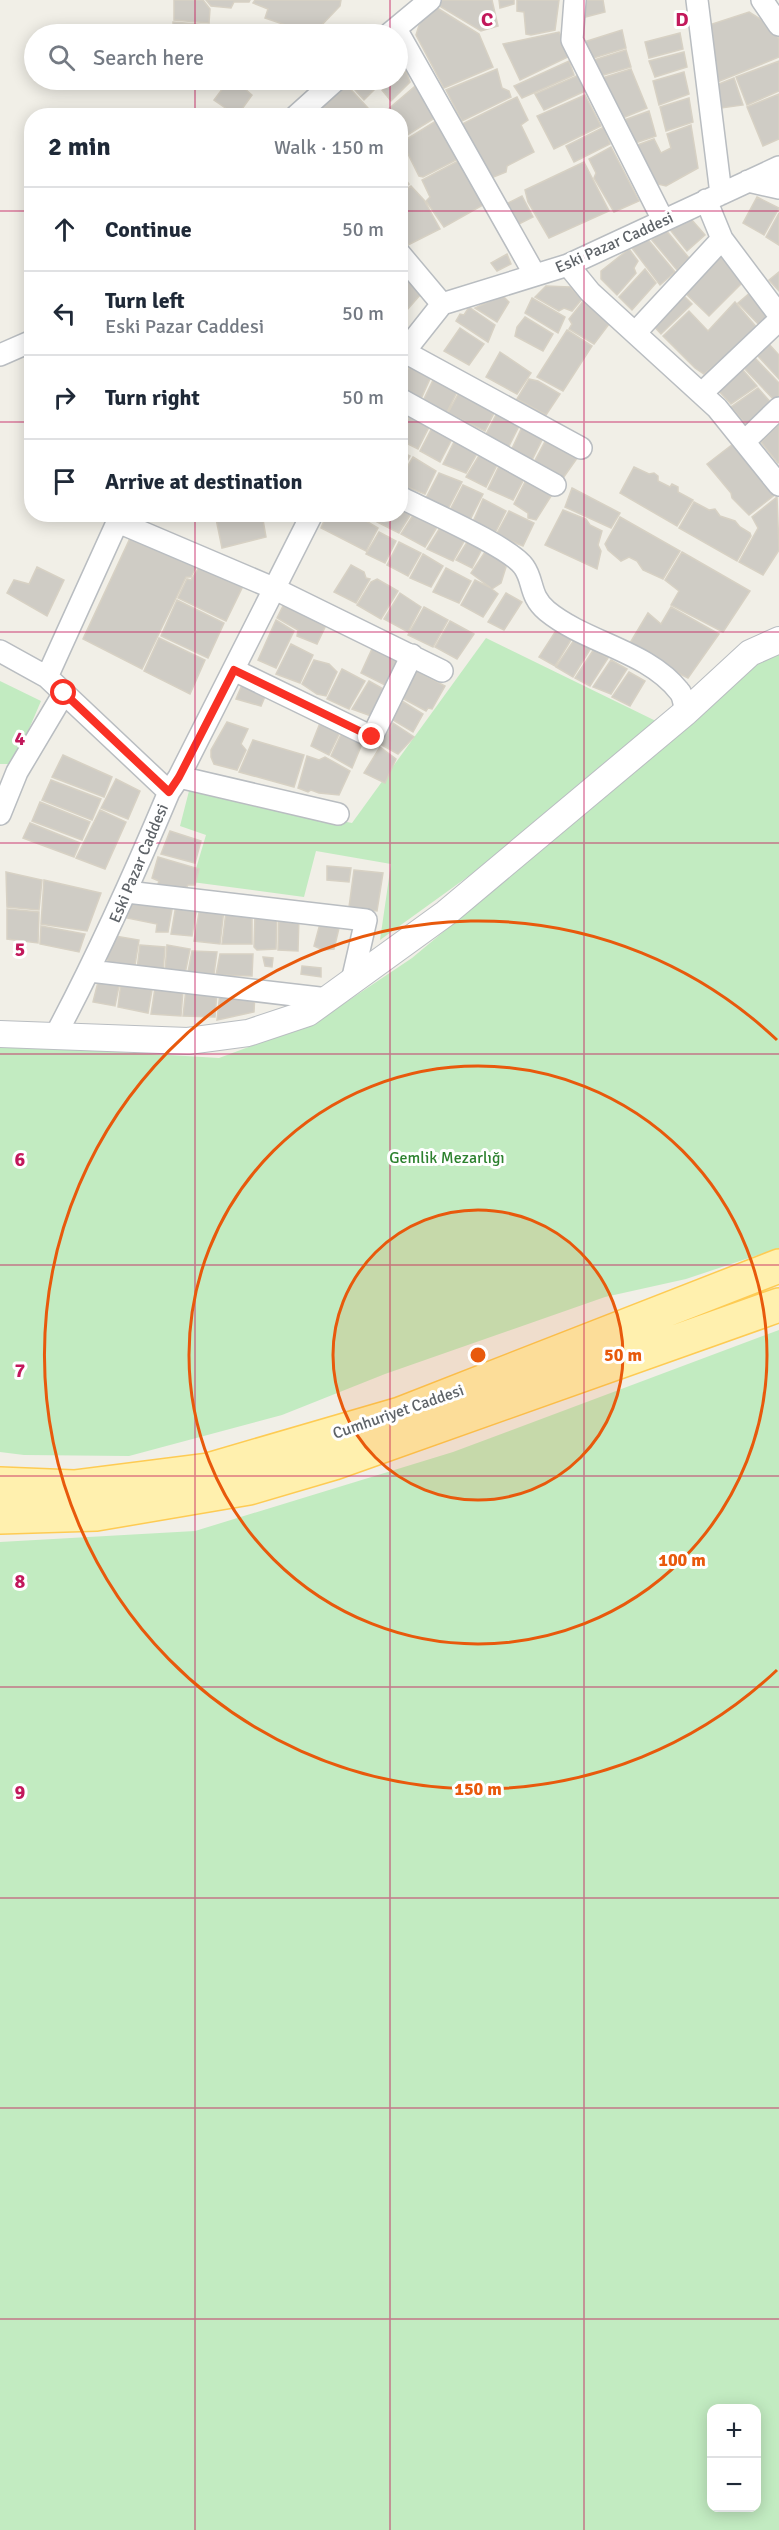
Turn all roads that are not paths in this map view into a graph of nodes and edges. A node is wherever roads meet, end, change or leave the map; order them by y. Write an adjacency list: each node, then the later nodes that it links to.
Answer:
1 (430, 0): 5 (street)
2 (574, 0): 14 (street)
3 (697, 0): 13 (street)
4 (762, 0): 6 (street)
5 (402, 24)
6 (779, 25)
7 (408, 59): 18 (street)
8 (325, 90): 9 (street)
9 (305, 108)
10 (779, 167): 11 (street, Eski Pazar Caddesi)
11 (748, 181): 12 (street); 13 (street, Eski Pazar Caddesi)
12 (779, 188)
13 (714, 197): 14 (street, Eski Pazar Caddesi); 15 (street)
14 (663, 220): 17 (street, Eski Pazar Caddesi)
15 (722, 239): 20 (street); 22 (street)
16 (408, 264): 19 (street)
17 (568, 265): 18 (street, Eski Pazar Caddesi); 22 (street)
18 (535, 275): 19 (street, Eski Pazar Caddesi)
19 (442, 304): 24 (street)
20 (779, 315)
21 (779, 320): 27 (street)
22 (635, 333): 27 (street)
23 (24, 345): 25 (street)
24 (408, 346)
25 (0, 356)
26 (408, 357): 31 (street)
27 (702, 393): 30 (street)
28 (408, 403): 32 (street)
29 (779, 408): 30 (street)
30 (745, 441): 33 (street)
31 (581, 448)
32 (555, 485)
33 (779, 485)
34 (408, 501): 46 (street)
35 (118, 522): 44 (street)
36 (129, 522): 38 (street)
37 (308, 522): 38 (street, Eski Pazar Caddesi)
38 (273, 588): 41 (street); 42 (street, Eski Pazar Caddesi)
39 (779, 640): 46 (street)
40 (0, 651): 44 (street)
41 (412, 656): 42 (street); 43 (street)
42 (234, 670): 48 (street, Eski Pazar Caddesi)
43 (442, 671)
44 (46, 677): 45 (street)
45 (64, 693): 47 (street); 48 (street)
46 (686, 712): 53 (street)
47 (9, 772): 50 (street)
48 (174, 784): 49 (street); 51 (street, Eski Pazar Caddesi)
49 (338, 813)
50 (0, 814)
51 (127, 892): 52 (street, Eski Pazar Caddesi); 53 (street)
52 (90, 971): 54 (street); 56 (street, Eski Pazar Caddesi)
53 (351, 981): 54 (street)
54 (328, 999): 56 (street)
55 (0, 1034): 56 (street)
56 (55, 1036)
57 (779, 1266): 59 (main road, Cumhuriyet Caddesi)
58 (779, 1305): 60 (main road, Cumhuriyet Caddesi)
59 (0, 1484)
60 (0, 1517)

